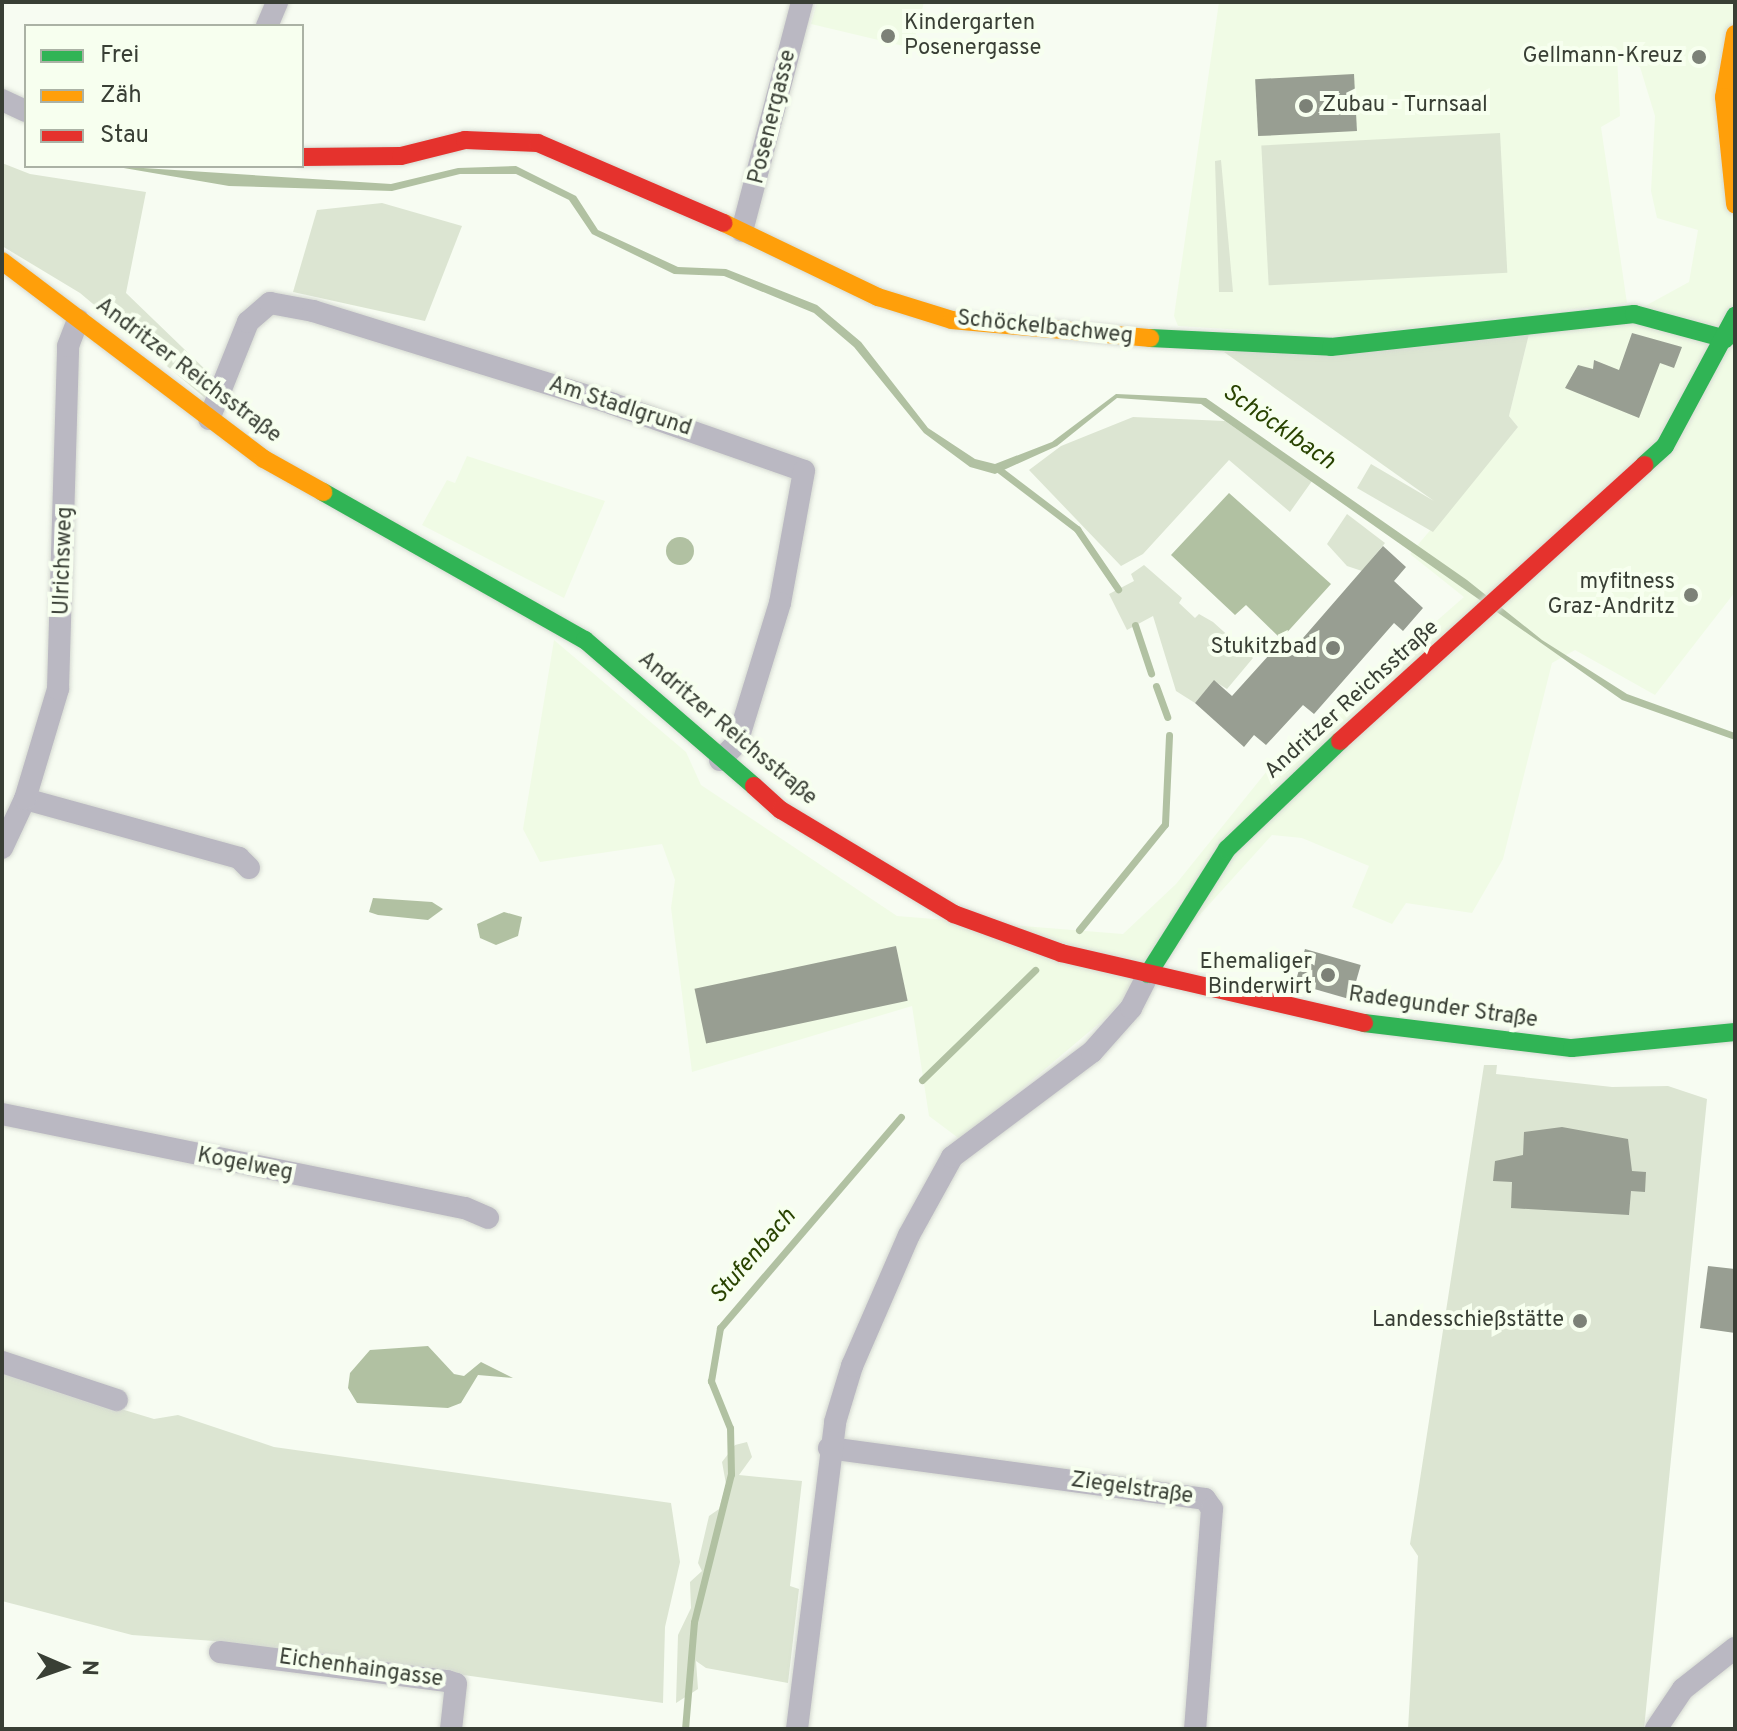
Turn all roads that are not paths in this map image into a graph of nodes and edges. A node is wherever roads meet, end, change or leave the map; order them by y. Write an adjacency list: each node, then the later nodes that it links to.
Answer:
1 (277, 2): 3 (street)
2 (802, 2): 9 (street, Posenergasse)
3 (268, 24)
4 (1735, 34): 8 (street)
5 (2, 100): 6 (street)
6 (24, 110)
7 (304, 157): 9 (street, Schöckelbachweg)
8 (1735, 204)
9 (742, 231): 13 (street, Schöckelbachweg)
10 (2, 261): 12 (street, Andritzer Reichsstraße)
11 (1735, 316): 13 (street, Andritzer Reichsstraße)
12 (78, 320): 14 (street, Andritzer Reichsstraße); 16 (street, Ulrichsweg)
13 (1726, 339): 19 (street, Andritzer Reichsstraße)
14 (209, 419): 15 (street, Andritzer Reichsstraße); 15 (street, Am Stadlgrund)
15 (720, 760): 19 (street, Andritzer Reichsstraße)
16 (25, 799): 17 (street, Ulrichsweg); 18 (street)
17 (2, 848)
18 (249, 868)
19 (1148, 974): 20 (street, Radegunder Straße); 25 (street)
20 (1735, 1032)
21 (2, 1114): 22 (street, Kogelweg)
22 (488, 1218)
23 (2, 1362): 24 (street)
24 (117, 1400)
25 (829, 1448): 29 (street); 30 (street, Ziegelstraße)
26 (1735, 1648): 31 (street)
27 (220, 1652): 28 (street, Eichenhaingasse)
28 (451, 1729)
29 (797, 1729)
30 (1195, 1729)
31 (1656, 1729)

